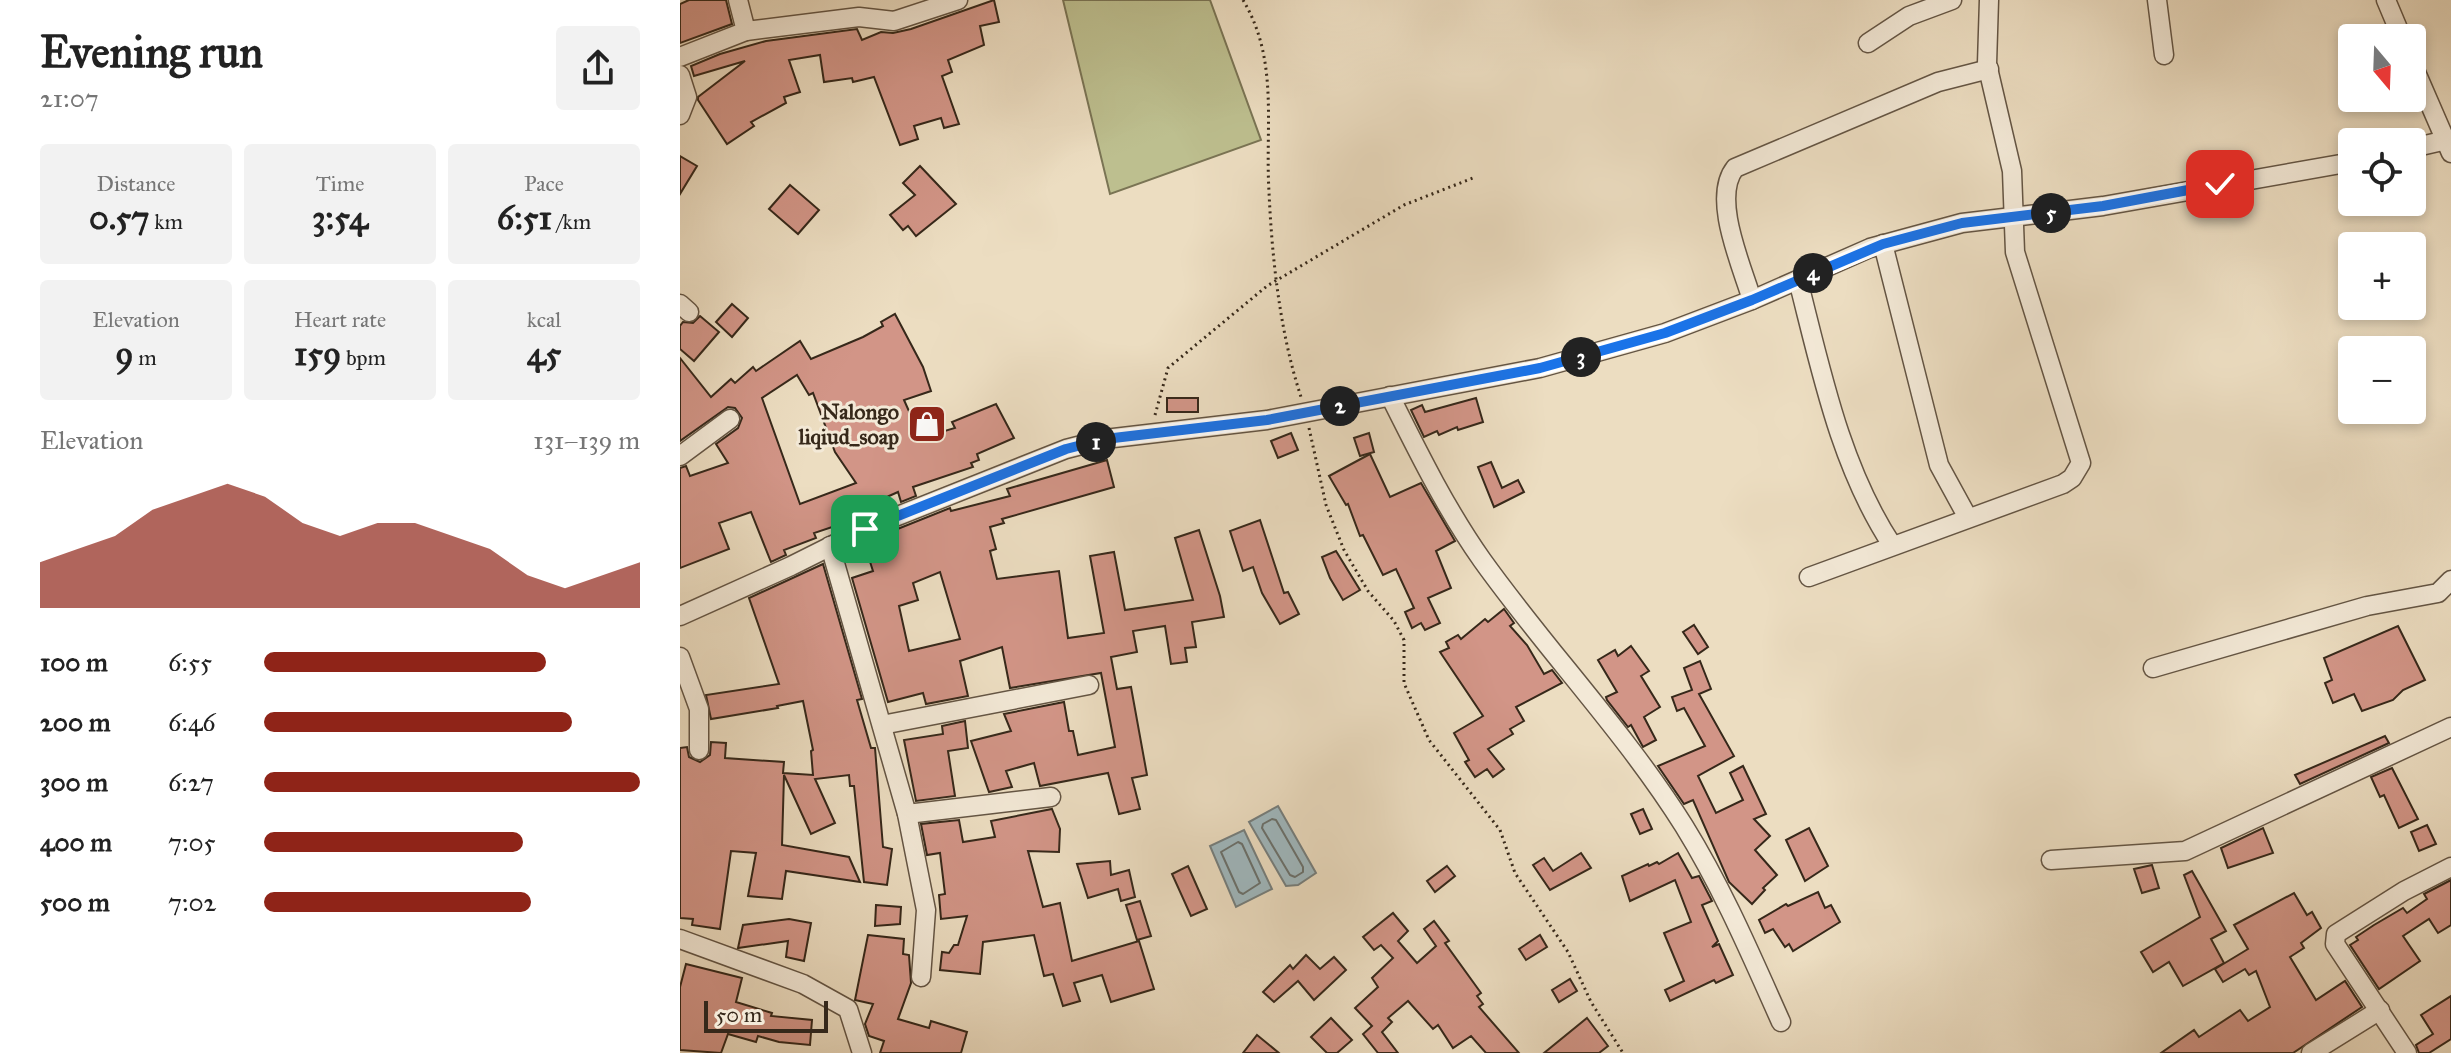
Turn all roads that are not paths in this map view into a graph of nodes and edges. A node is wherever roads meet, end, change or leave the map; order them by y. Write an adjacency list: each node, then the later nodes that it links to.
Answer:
1 (738, 0): 8 (street)
2 (958, 0): 8 (street)
3 (1952, 0): 9 (street)
4 (1989, 0): 12 (street)
5 (2157, 0): 10 (street)
6 (2386, 0): 7 (street)
7 (2396, 24)
8 (746, 31): 11 (street)
9 (1868, 43)
10 (2164, 55)
11 (680, 57)
12 (1989, 69): 19 (street); 22 (street)
13 (680, 75): 15 (street)
14 (2426, 94): 16 (street)
15 (680, 115)
16 (2449, 144): 17 (street)
17 (2426, 146)
18 (2338, 164): 19 (street)
19 (2014, 217): 20 (street); 26 (street)
20 (1883, 244): 21 (street); 26 (street)
21 (1798, 280): 22 (street); 27 (street)
22 (1752, 300): 23 (street)
23 (1390, 396): 28 (street); 45 (street)
24 (730, 419): 25 (street)
25 (680, 456)
26 (1968, 518): 27 (street)
27 (1892, 545): 29 (street)
28 (830, 546): 31 (street); 35 (street)
29 (1809, 577)
30 (2451, 580): 33 (street)
31 (680, 616)
32 (680, 657): 37 (street)
33 (2153, 668)
34 (1089, 685): 35 (street)
35 (882, 725): 39 (street)
36 (2451, 727): 40 (street)
37 (699, 750)
38 (1051, 797): 39 (street)
39 (907, 814): 43 (street)
40 (2051, 860)
41 (2451, 867): 44 (street)
42 (680, 939): 46 (street)
43 (921, 977)
44 (2380, 1010): 47 (street); 48 (street)
45 (1781, 1022)
46 (862, 1053)
47 (2311, 1053)
48 (2407, 1053)

